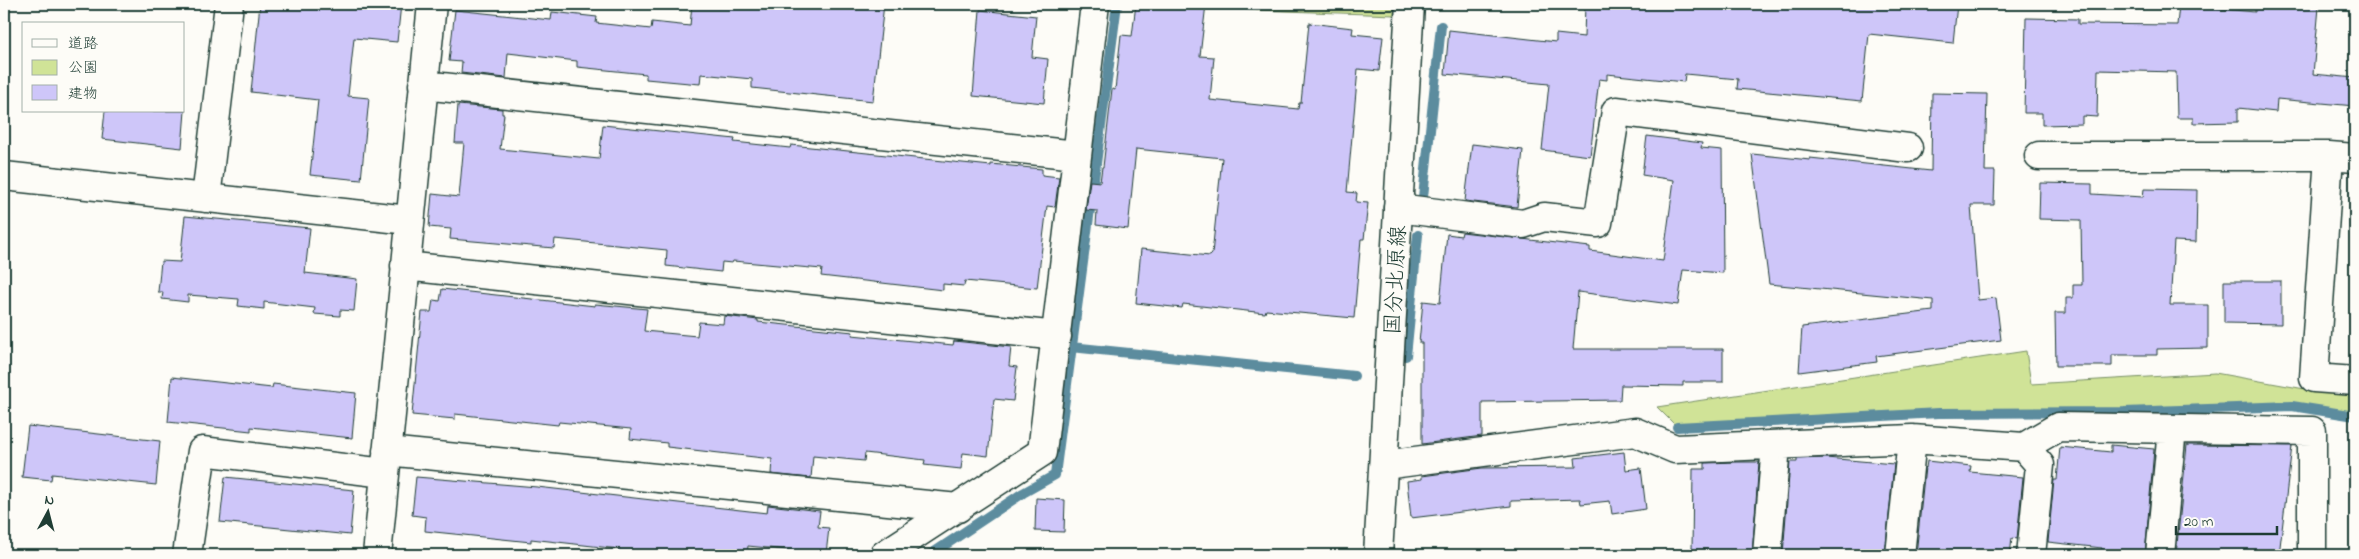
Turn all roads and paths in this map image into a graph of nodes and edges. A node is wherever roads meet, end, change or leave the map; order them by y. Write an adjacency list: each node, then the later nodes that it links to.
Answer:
1 (229, 4): 11 (street)
2 (432, 4): 5 (street)
3 (1095, 4): 7 (street)
4 (1410, 4): 12 (street, 国分北原線)
5 (424, 85): 7 (street); 13 (street)
6 (1908, 148): 12 (street)
7 (1077, 155): 15 (street)
8 (2039, 156): 9 (street)
9 (2342, 158): 16 (street)
10 (4, 176): 11 (street)
11 (206, 198): 13 (street)
12 (1398, 208): 22 (street, 国分北原線)
13 (409, 220): 14 (street)
14 (405, 266): 15 (street); 21 (street)
15 (1057, 336): 23 (street)
16 (2355, 381)
17 (2172, 429): 20 (street); 31 (street); 32 (street)
18 (1912, 439): 19 (street); 20 (street); 29 (street)
19 (1776, 445): 22 (street); 28 (street)
20 (2024, 447): 30 (street)
21 (386, 462): 23 (street); 24 (street); 25 (street)
22 (1384, 466): 27 (street, 国分北原線)
23 (958, 508): 26 (street)
24 (187, 555)
25 (377, 555)
26 (884, 555)
27 (1378, 555)
28 (1767, 555)
29 (1900, 555)
30 (2031, 555)
31 (2160, 555)
32 (2312, 555)

